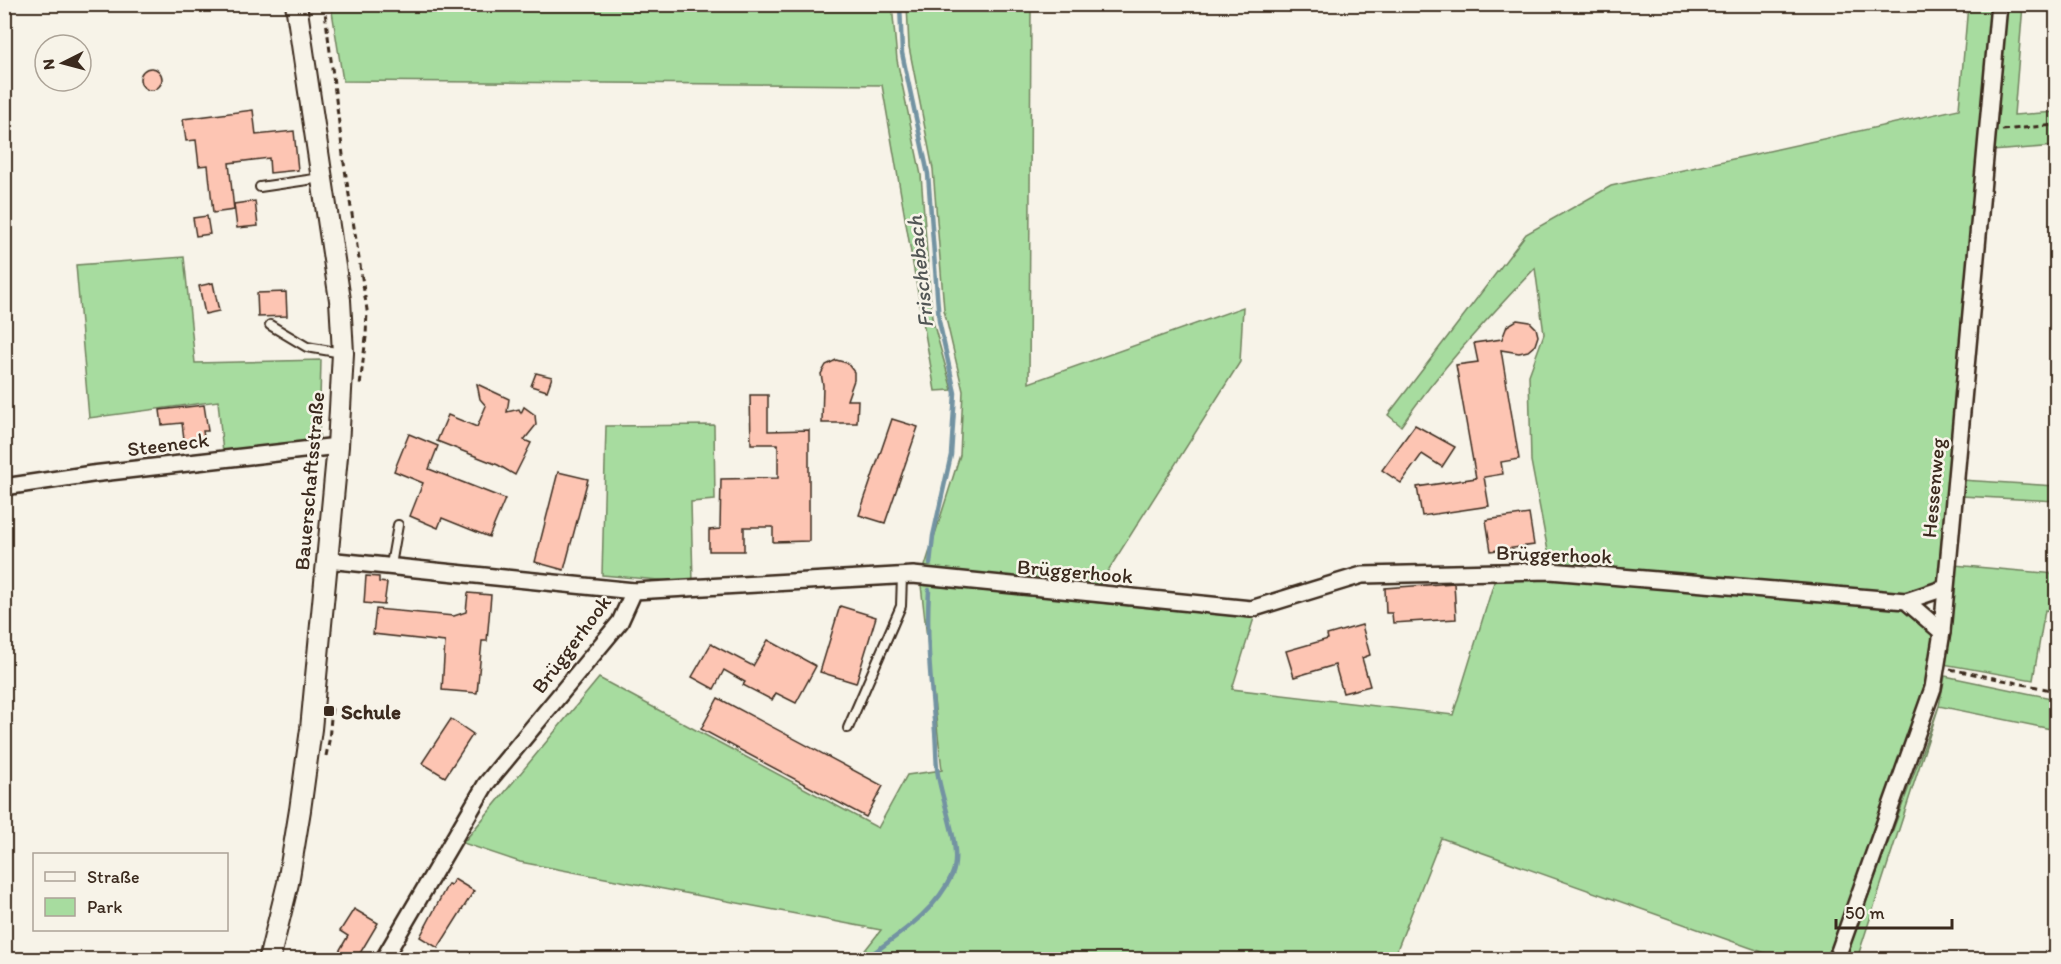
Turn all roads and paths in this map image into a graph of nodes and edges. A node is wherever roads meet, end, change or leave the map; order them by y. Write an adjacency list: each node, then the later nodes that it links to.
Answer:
1 (296, 4): 5 (street, Bauerschaftsstraße)
2 (1999, 4): 4 (street, Hessenweg)
3 (2056, 125): 4 (path)
4 (1987, 132): 15 (street, Hessenweg)
5 (322, 178): 6 (lane); 8 (street, Bauerschaftsstraße)
6 (260, 187)
7 (270, 325): 8 (lane)
8 (343, 353): 9 (street, Bauerschaftsstraße)
9 (338, 446): 10 (street, Steeneck); 12 (street, Bauerschaftsstraße)
10 (4, 487)
11 (398, 525): 13 (lane)
12 (327, 560): 13 (street); 22 (street, Bauerschaftsstraße)
13 (391, 566): 16 (street)
14 (902, 576): 16 (street, Brüggerhook); 17 (street, Brüggerhook); 21 (lane)
15 (1945, 588): 17 (street); 18 (street, Hessenweg)
16 (634, 591): 23 (street, Brüggerhook)
17 (1905, 601): 18 (street)
18 (1942, 632): 19 (street, Hessenweg)
19 (1937, 667): 20 (path); 24 (street, Hessenweg)
20 (2056, 691)
21 (848, 728)
22 (269, 960)
23 (383, 960)
24 (1836, 960)

